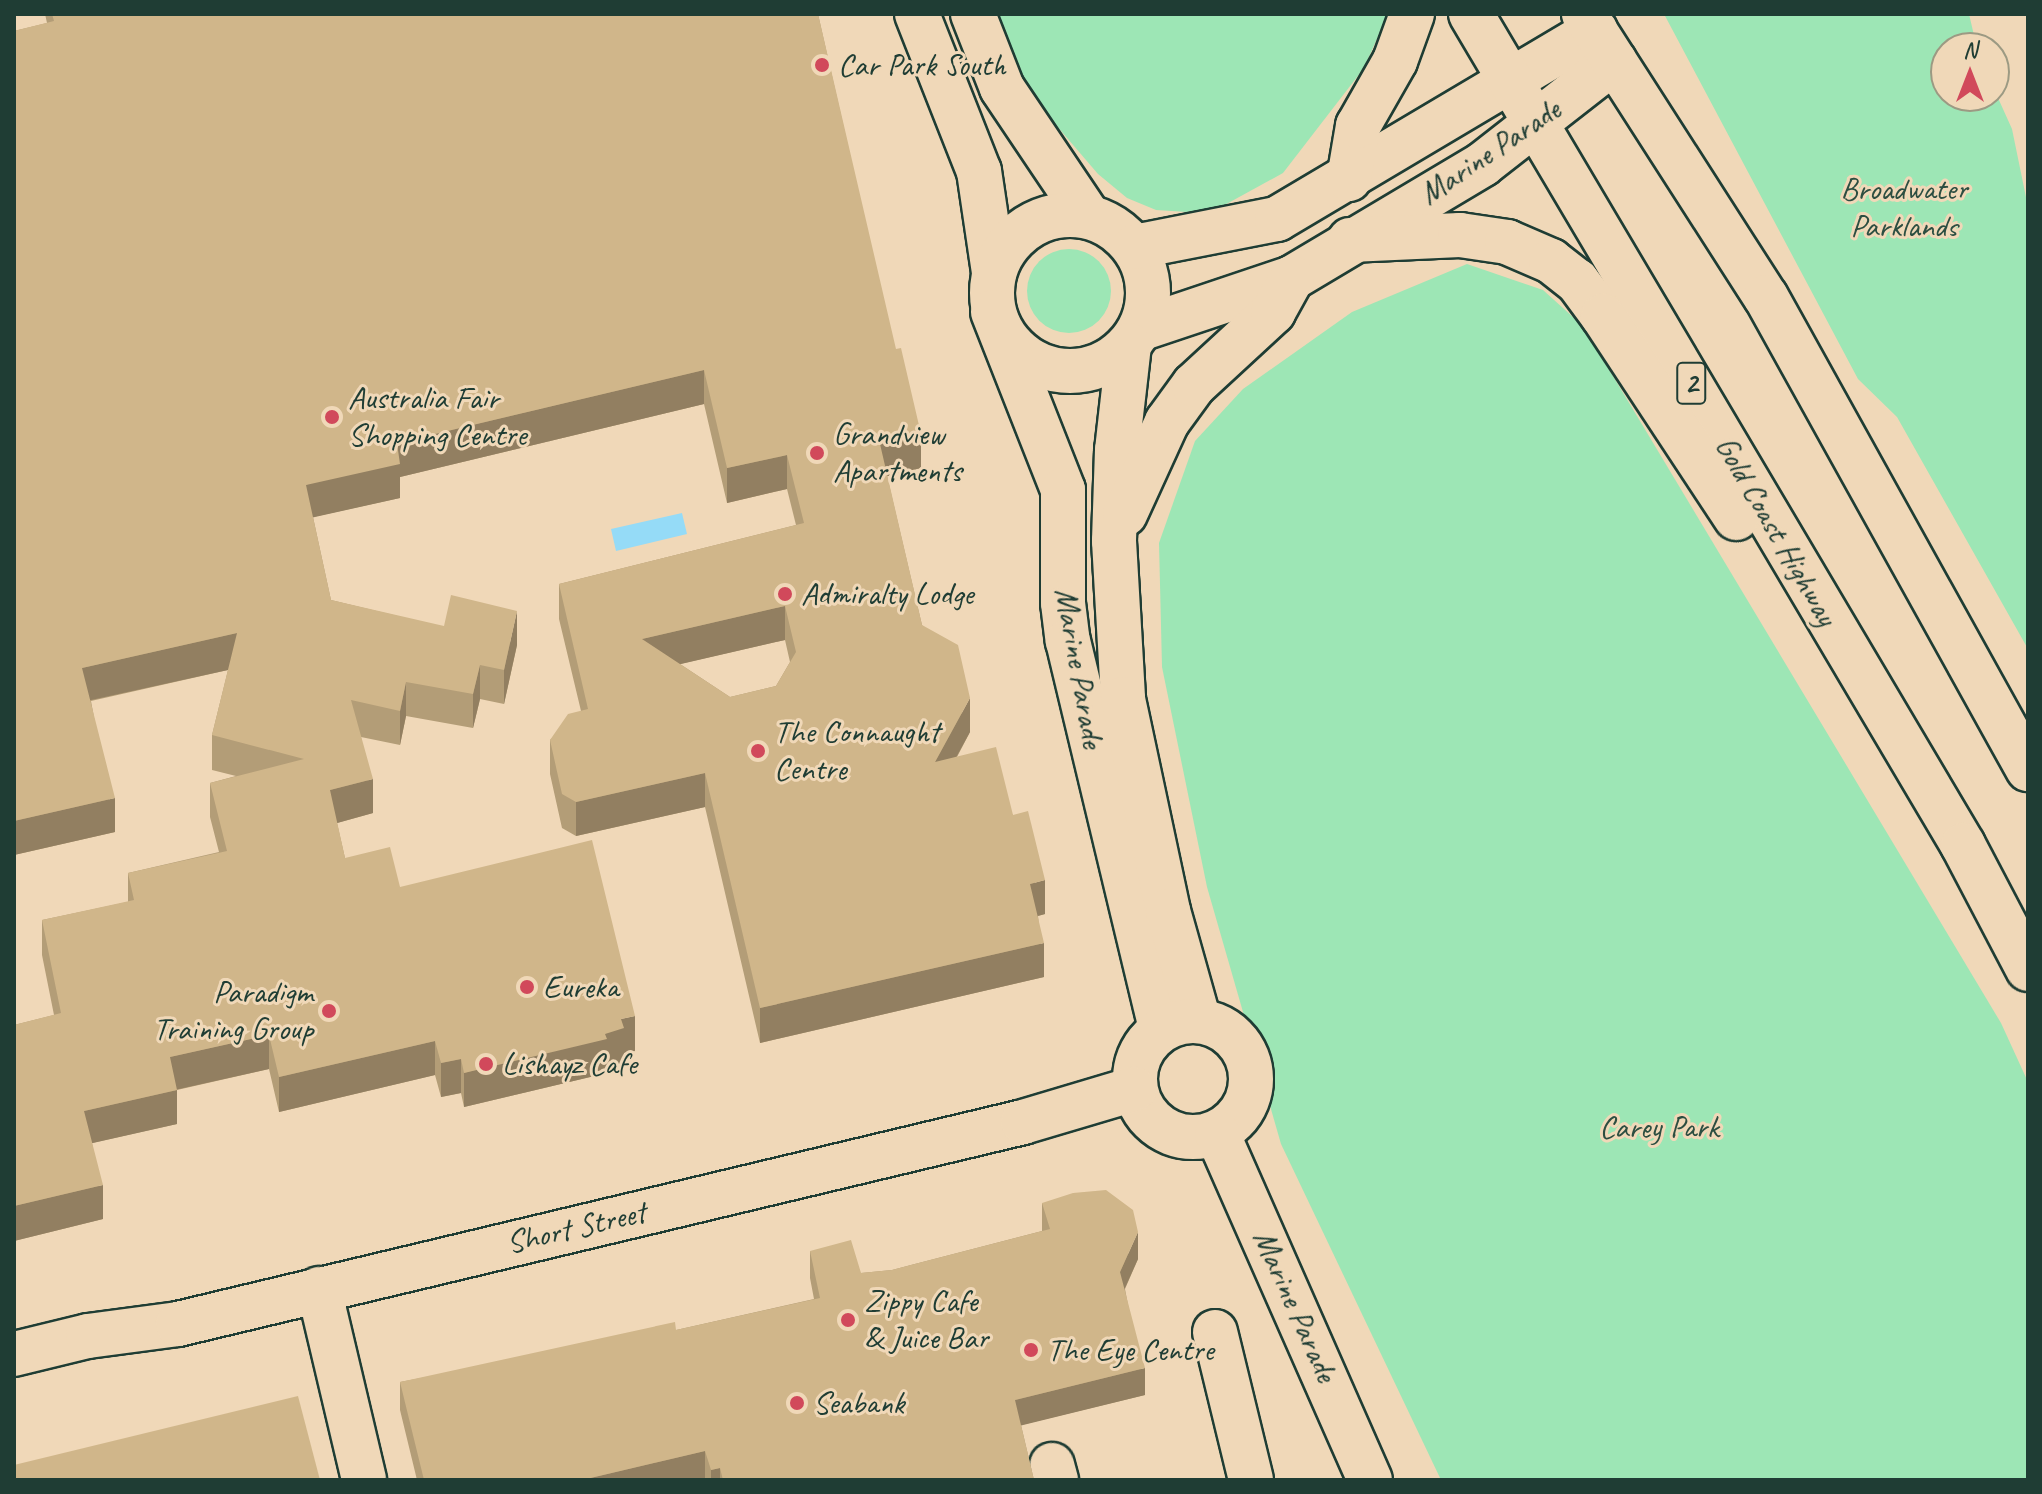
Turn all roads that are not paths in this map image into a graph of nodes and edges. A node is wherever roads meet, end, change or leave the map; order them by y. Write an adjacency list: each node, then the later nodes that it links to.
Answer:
1 (917, 14): 13 (main road, Marine Parade)
2 (973, 14): 9 (main road)
3 (1412, 14): 8 (main road)
4 (1471, 14): 6 (main road, Gold Coast Highway / 2)
5 (1598, 35): 6 (main road, Marine Parade); 7 (main road, Marine Parade); 17 (main road)
6 (1511, 78): 7 (main road, Gold Coast Highway / 2); 8 (main road, Marine Parade)
7 (1538, 124): 10 (main road, Marine Parade); 16 (main road, Gold Coast Highway / 2)
8 (1349, 179): 11 (main road, Marine Parade)
9 (1088, 216): 11 (main road); 13 (main road)
10 (1350, 240): 12 (main road, Marine Parade); 16 (main road)
11 (1134, 247): 14 (main road)
12 (1292, 278): 14 (main road, Marine Parade); 15 (main road)
13 (994, 292): 14 (main road); 19 (main road, Marine Parade)
14 (1134, 337): 15 (main road, Marine Parade)
15 (1114, 541): 19 (main road, Marine Parade)
16 (1842, 644): 18 (main road, Gold Coast Highway / 2)
17 (2028, 769)
18 (2028, 969)
19 (1180, 1025): 20 (main road); 21 (main road)
20 (1134, 1089): 21 (main road); 22 (main road, Short Street)
21 (1217, 1133): 27 (main road, Marine Parade)
22 (319, 1289): 24 (main road, Short Street); 25 (main road)
23 (1215, 1332): 26 (main road)
24 (14, 1354)
25 (364, 1480)
26 (1251, 1480)
27 (1370, 1480)

